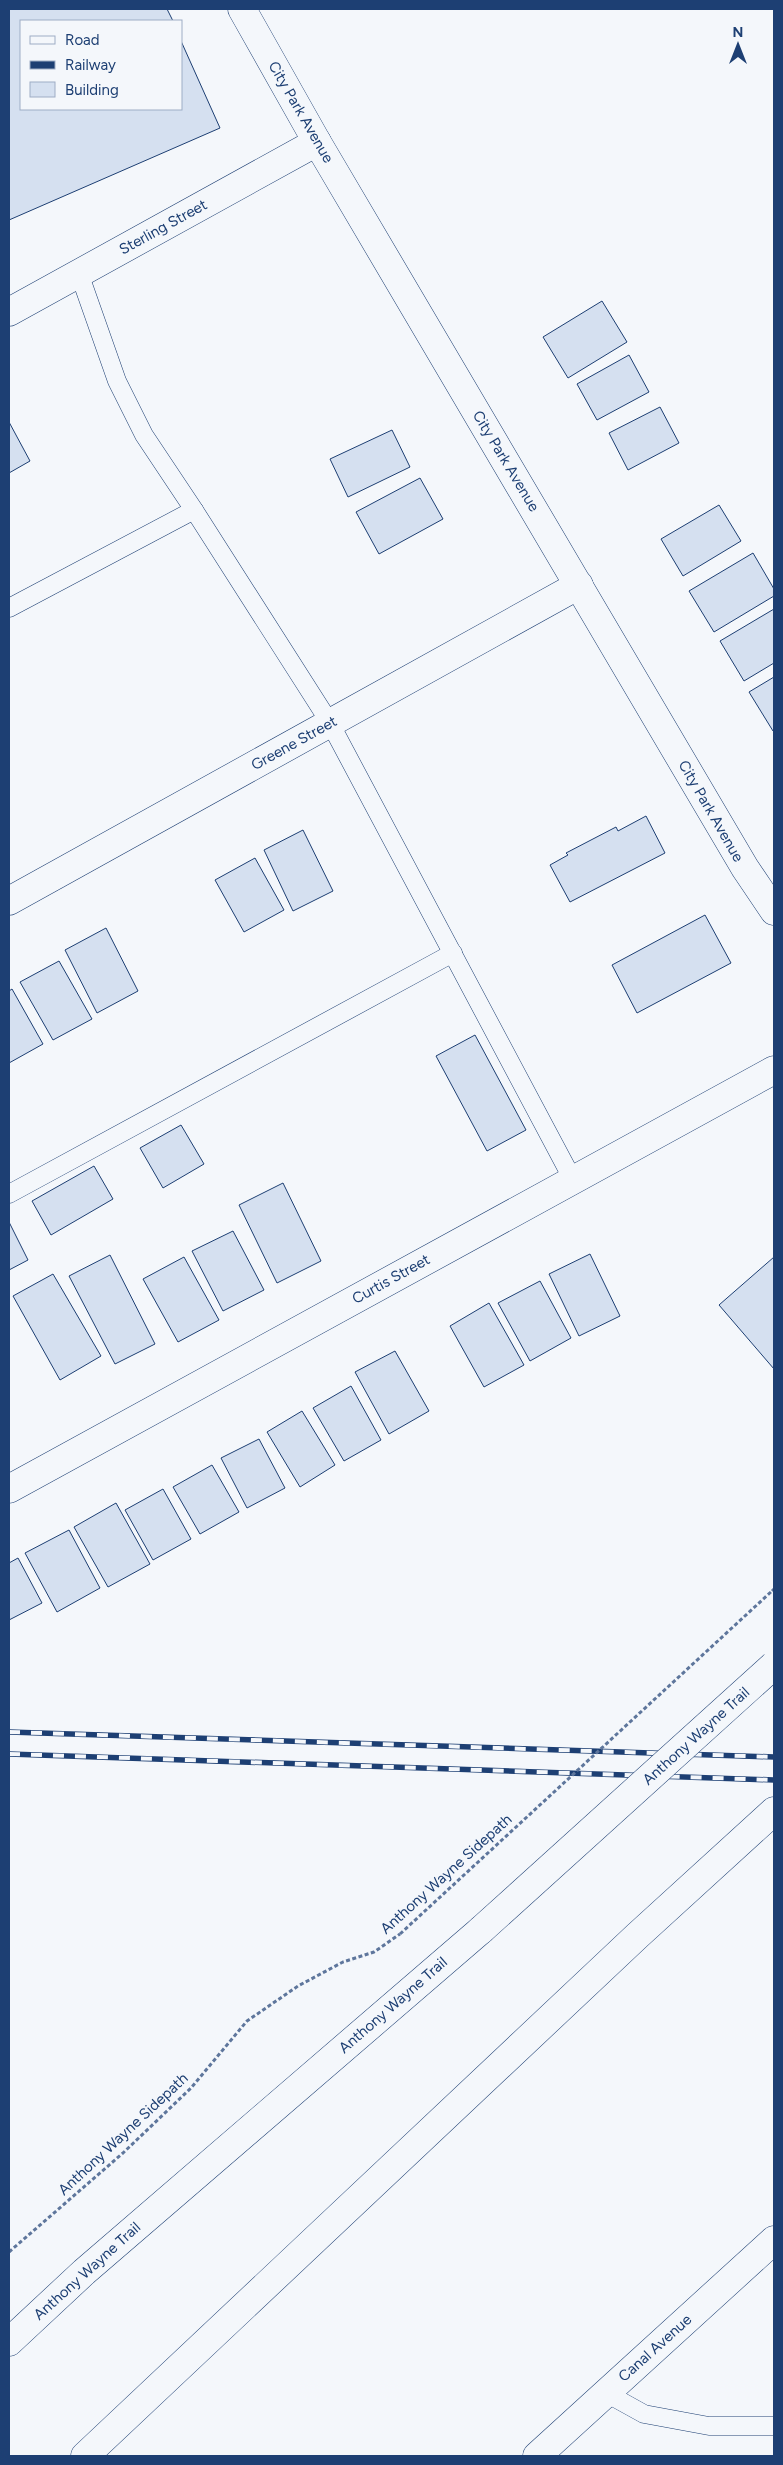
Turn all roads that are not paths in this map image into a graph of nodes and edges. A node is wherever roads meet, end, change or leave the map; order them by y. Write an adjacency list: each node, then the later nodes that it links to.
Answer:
1 (242, 9): 2 (main road, City Park Avenue)
2 (317, 142): 3 (main road, Sterling Street); 6 (main road, City Park Avenue)
3 (79, 273): 4 (main road, Sterling Street); 5 (lane)
4 (9, 312)
5 (194, 510): 7 (lane); 8 (lane)
6 (579, 585): 8 (main road, Greene Street); 10 (main road, City Park Avenue)
7 (9, 608)
8 (330, 723): 9 (main road, Greene Street); 11 (lane)
9 (9, 901)
10 (774, 911)
11 (453, 953): 13 (lane); 14 (lane)
12 (774, 1070): 13 (main road, Curtis Street)
13 (573, 1180): 15 (main road, Curtis Street)
14 (9, 1194)
15 (9, 1489)
16 (774, 1665): 19 (main road, Anthony Wayne Trail, bridge)
17 (774, 1811): 22 (main road)
18 (774, 2240): 20 (main road, Canal Avenue)
19 (9, 2342)
20 (606, 2393): 21 (lane); 23 (main road, Canal Avenue)
21 (774, 2426)
22 (85, 2456)
23 (537, 2456)

